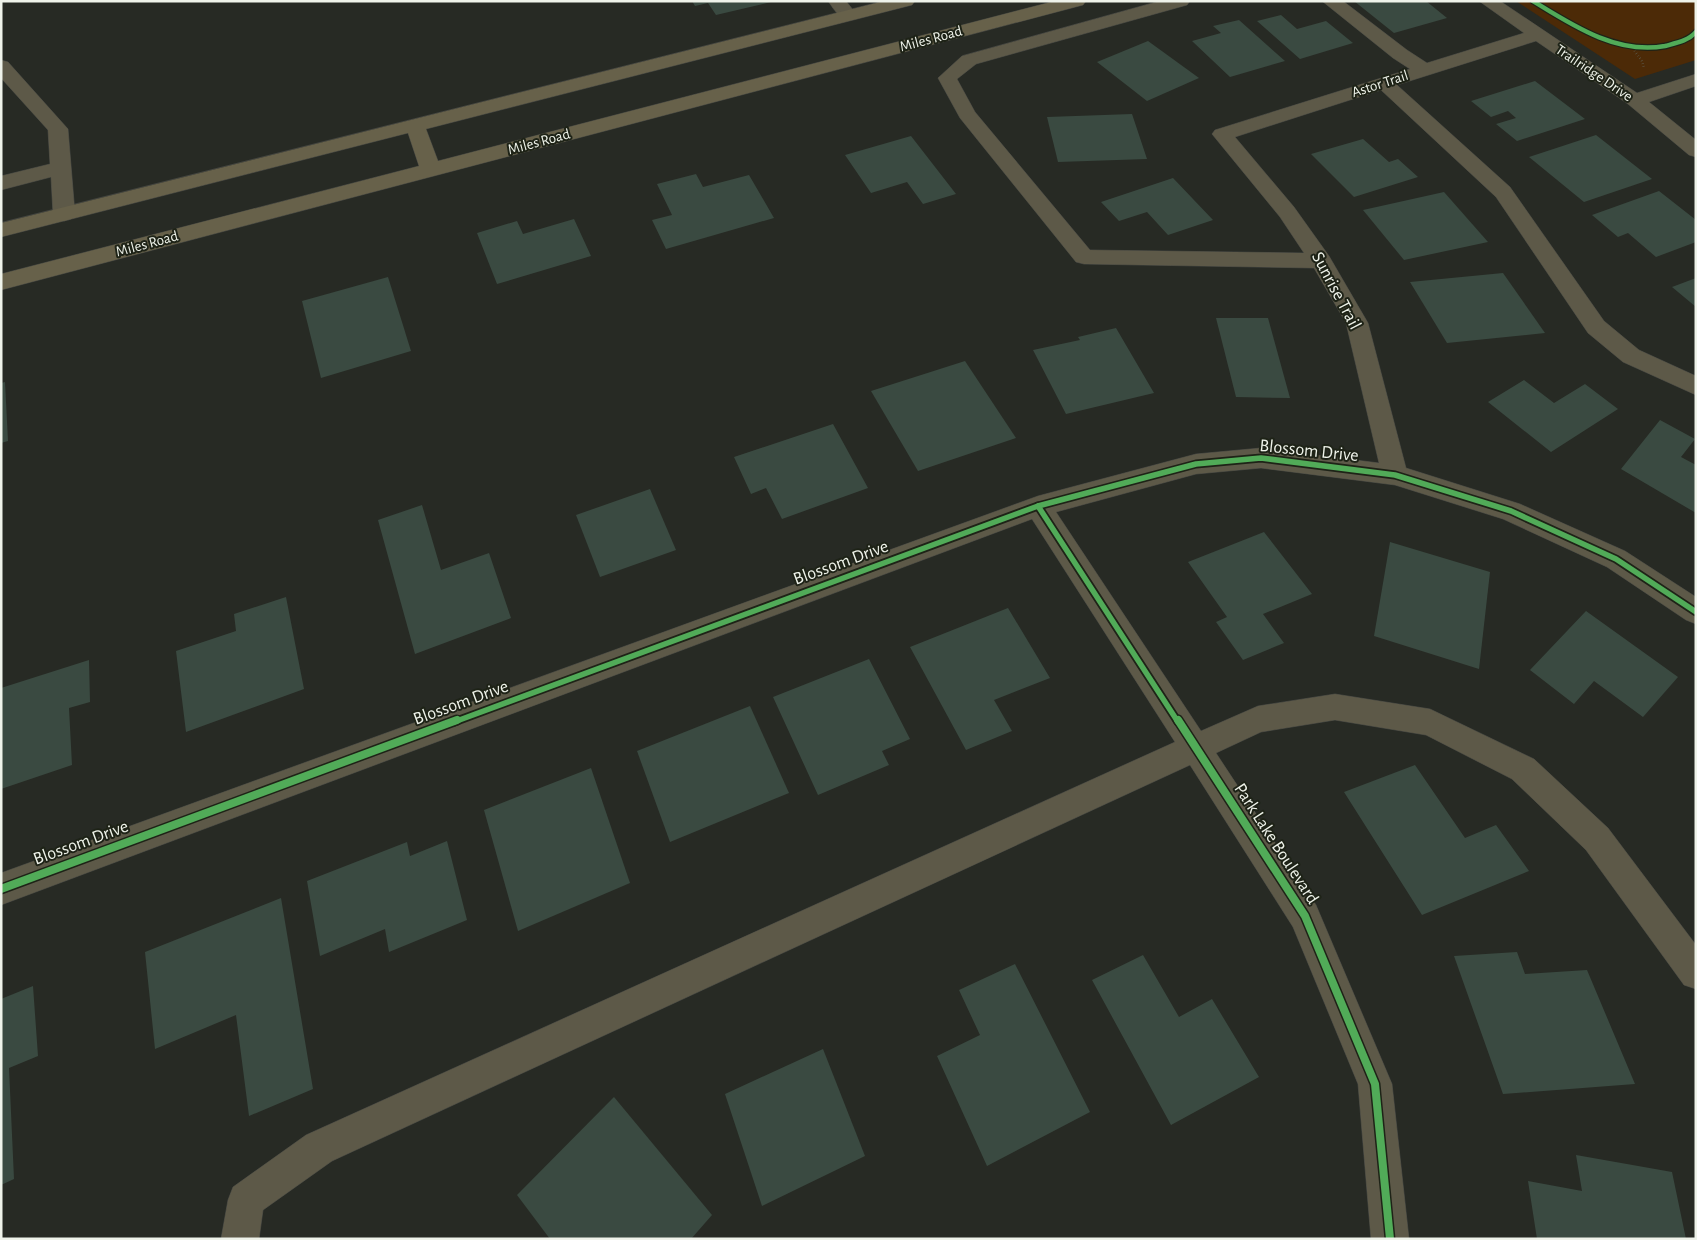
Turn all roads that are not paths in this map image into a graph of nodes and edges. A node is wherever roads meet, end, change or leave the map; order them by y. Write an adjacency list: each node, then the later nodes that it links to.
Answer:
1 (906, 1): 6 (main road)
2 (1077, 1): 17 (main road, Miles Road)
3 (1181, 1): 21 (street)
4 (1331, 1): 9 (street)
5 (1488, 1): 7 (street, Trailridge Drive)
6 (842, 8): 13 (main road)
7 (1537, 35): 9 (street, Astor Trail); 12 (street, Trailridge Drive)
8 (1, 66): 16 (street)
9 (1425, 70): 11 (street, Astor Trail)
10 (1696, 80): 12 (street)
11 (1384, 83): 14 (street, Astor Trail); 23 (street)
12 (1635, 100): 15 (street, Trailridge Drive)
13 (415, 125): 17 (main road); 19 (main road)
14 (1222, 134): 21 (street, Sunrise Trail)
15 (1696, 151)
16 (60, 168): 18 (street); 19 (street)
17 (431, 170): 22 (main road, Miles Road)
18 (1, 183)
19 (64, 214): 20 (main road)
20 (1, 230)
21 (1321, 261): 24 (street, Sunrise Trail)
22 (1, 282)
23 (1696, 386)
24 (1395, 476): 25 (street, Blossom Drive); 26 (street, Blossom Drive)
25 (1038, 506): 27 (street, Park Lake Boulevard); 28 (street, Blossom Drive)
26 (1696, 612)
27 (1195, 748): 29 (street); 30 (street); 31 (street, Park Lake Boulevard)
28 (1, 889)
29 (1696, 973)
30 (240, 1239)
31 (1390, 1239)

